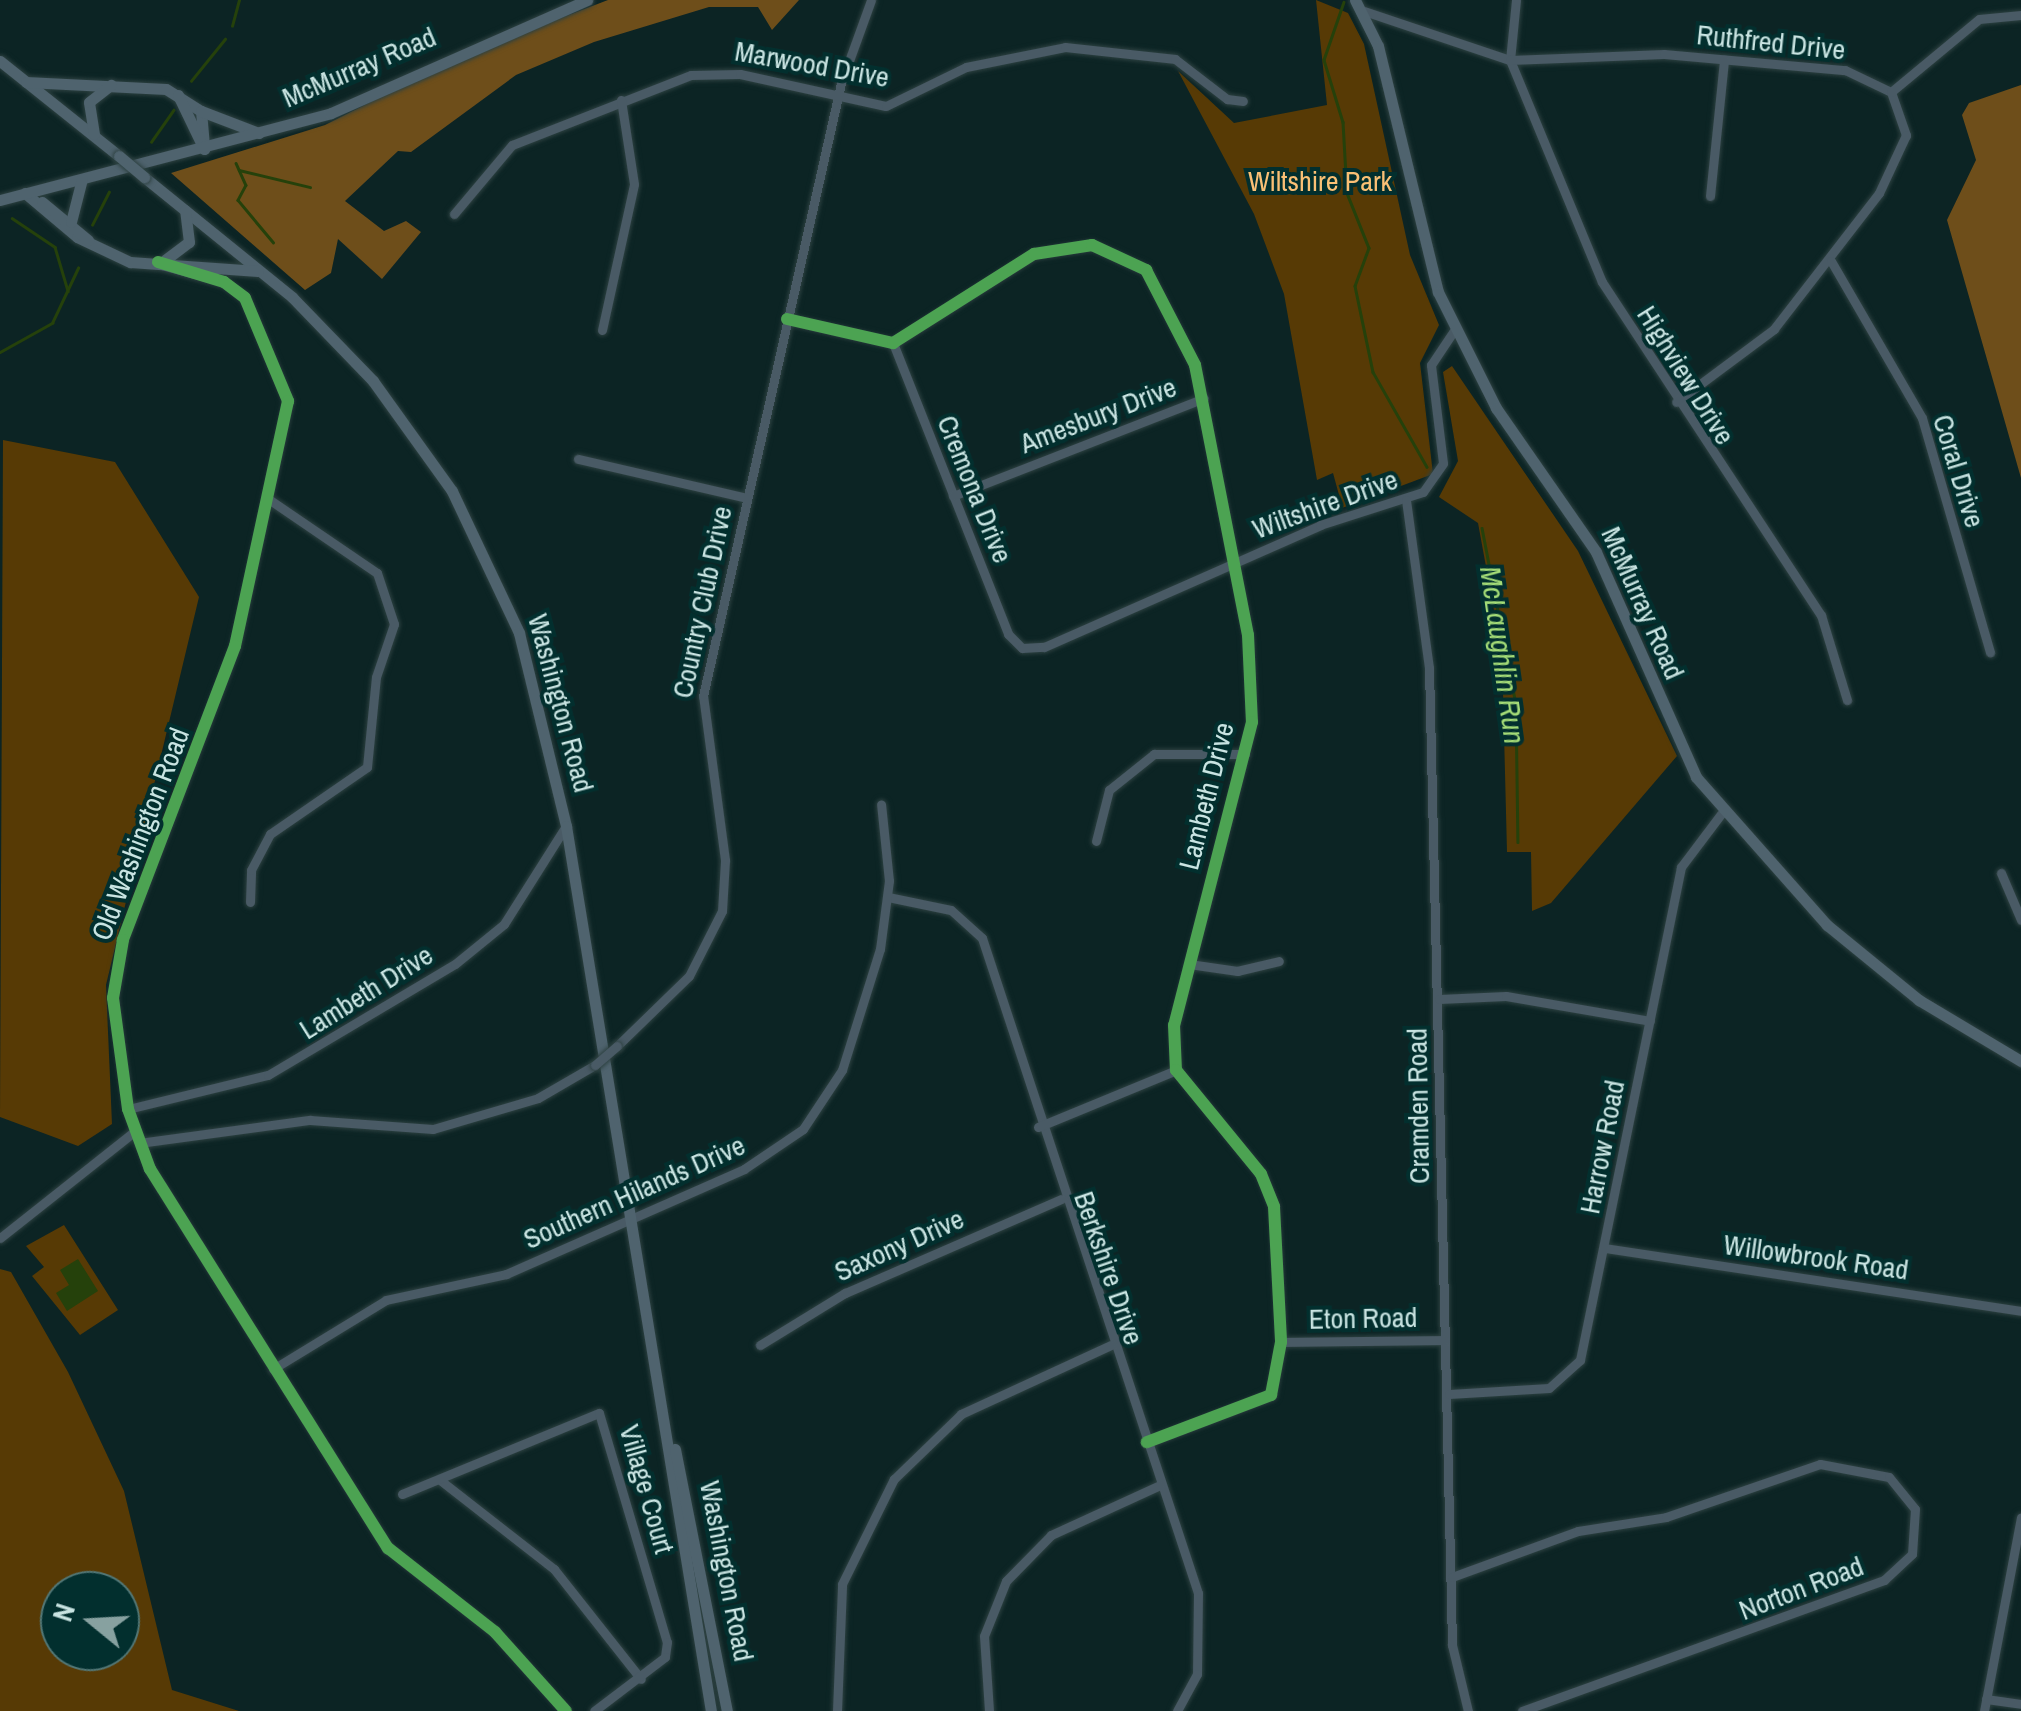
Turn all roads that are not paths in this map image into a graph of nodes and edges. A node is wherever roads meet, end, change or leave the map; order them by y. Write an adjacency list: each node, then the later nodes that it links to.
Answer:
1 (587, 0): 17 (main road, McMurray Road)
2 (871, 0): 13 (street, Country Club Drive)
3 (1516, 0): 6 (street)
4 (1359, 5): 6 (street, Ruthfred Drive); 32 (main road, McMurray Road)
5 (2021, 15): 11 (street)
6 (1510, 60): 7 (street, Ruthfred Drive); 36 (street, Highview Drive)
7 (1724, 60): 11 (street, Ruthfred Drive); 22 (street)
8 (0, 61): 9 (main road, Washington Road)
9 (26, 82): 10 (main road); 18 (main road, Washington Road)
10 (112, 84): 12 (main road); 18 (main road)
11 (1891, 92): 29 (street)
12 (178, 95): 16 (main road); 19 (main road)
13 (838, 97): 14 (street, Marwood Drive); 15 (street, Marwood Drive); 31 (street, Country Club Drive)
14 (621, 100): 25 (street, Marwood Drive); 33 (street)
15 (1242, 101)
16 (201, 111): 17 (main road); 19 (main road)
17 (263, 134): 19 (main road, McMurray Road)
18 (96, 138): 24 (main road, Washington Road, bridge)
19 (204, 149): 20 (main road, McMurray Road)
20 (82, 179): 21 (main road, McMurray Road); 26 (main road)
21 (25, 193): 23 (main road, McMurray Road); 26 (main road); 27 (main road)
22 (1710, 196)
23 (0, 200)
24 (185, 210): 28 (main road); 30 (main road, Washington Road)
25 (454, 214)
26 (71, 222): 27 (main road)
27 (88, 240): 28 (main road)
28 (158, 262): 30 (main road); 40 (street, Old Washington Road)
29 (1831, 262): 36 (street); 44 (street, Coral Drive)
30 (263, 272): 49 (main road, Washington Road)
31 (787, 319): 34 (street); 39 (street, Country Club Drive)
32 (1454, 329): 41 (street, Wiltshire Drive); 48 (main road, McMurray Road)
33 (602, 330)
34 (892, 343): 35 (street, Lambeth Drive); 38 (street, Cremona Drive)
35 (1204, 398): 38 (street, Amesbury Drive); 42 (street, Lambeth Drive)
36 (1676, 402): 45 (street, Highview Drive)
37 (578, 460): 39 (street)
38 (953, 496): 43 (street, Cremona Drive)
39 (746, 498): 64 (street, Country Club Drive, bridge)
40 (270, 500): 53 (street); 61 (street, Old Washington Road)
41 (1406, 500): 42 (street, Wiltshire Drive); 57 (street, Cramden Road)
42 (1234, 563): 43 (street, Wiltshire Drive); 46 (street, Lambeth Drive)
43 (1022, 648)
44 (1990, 652)
45 (1848, 700)
46 (1244, 754): 50 (street); 56 (street, Lambeth Drive)
47 (880, 804): 52 (street, Southern Hilands Drive)
48 (1722, 814): 58 (street, Harrow Road); 59 (main road, McMurray Road)
49 (566, 826): 61 (street, Lambeth Drive); 66 (main road, Washington Road)
50 (1096, 841)
51 (2002, 873): 54 (street)
52 (888, 897): 62 (street, Berkshire Drive); 66 (street, Southern Hilands Drive)
53 (250, 902)
54 (2021, 920)
55 (1279, 961): 56 (street)
56 (1188, 964): 60 (street, Lambeth Drive)
57 (1439, 999): 58 (street); 70 (street, Cramden Road)
58 (1650, 1021): 68 (street, Harrow Road)
59 (2021, 1061)
60 (1176, 1070): 62 (street); 71 (street)
61 (128, 1109): 63 (street, Old Washington Road)
62 (1038, 1127): 65 (street, Berkshire Drive)
63 (135, 1131): 64 (street, Old Washington Road); 67 (street)
64 (139, 1144): 74 (street, Old Washington Road)
65 (1062, 1199): 72 (street, Saxony Drive); 73 (street, Berkshire Drive)
66 (634, 1218): 74 (street, Southern Hilands Drive); 76 (main road, Washington Road)
67 (0, 1238)
68 (1605, 1248): 69 (street, Willowbrook Road); 75 (street, Harrow Road)
69 (2021, 1311)
70 (1446, 1340): 71 (street, Eton Road); 75 (street, Cramden Road)
71 (1282, 1342): 77 (street)
72 (760, 1345)
73 (1111, 1345): 77 (street, Berkshire Drive); 90 (street)
74 (273, 1369): 86 (street, Old Washington Road)
75 (1448, 1394): 82 (street, Cramden Road)
76 (672, 1441): 88 (main road, Washington Road); 89 (main road, Washington Road)
77 (1147, 1442): 79 (street, Berkshire Drive)
78 (440, 1480): 80 (street, Village Court); 83 (street); 83 (street, Village Court)
79 (1160, 1485): 91 (street); 92 (street, Berkshire Drive)
80 (402, 1494)
81 (2021, 1517): 84 (street)
82 (1452, 1578): 93 (street, Cramden Road); 94 (street, Norton Road)
83 (641, 1679): 87 (street, Village Court)
84 (1986, 1700): 85 (street); 95 (street)
85 (2021, 1704)
86 (566, 1711)
87 (594, 1711)
88 (711, 1711)
89 (728, 1711)
90 (837, 1711)
91 (989, 1711)
92 (1177, 1711)
93 (1468, 1711)
94 (1522, 1711)
95 (1984, 1711)

